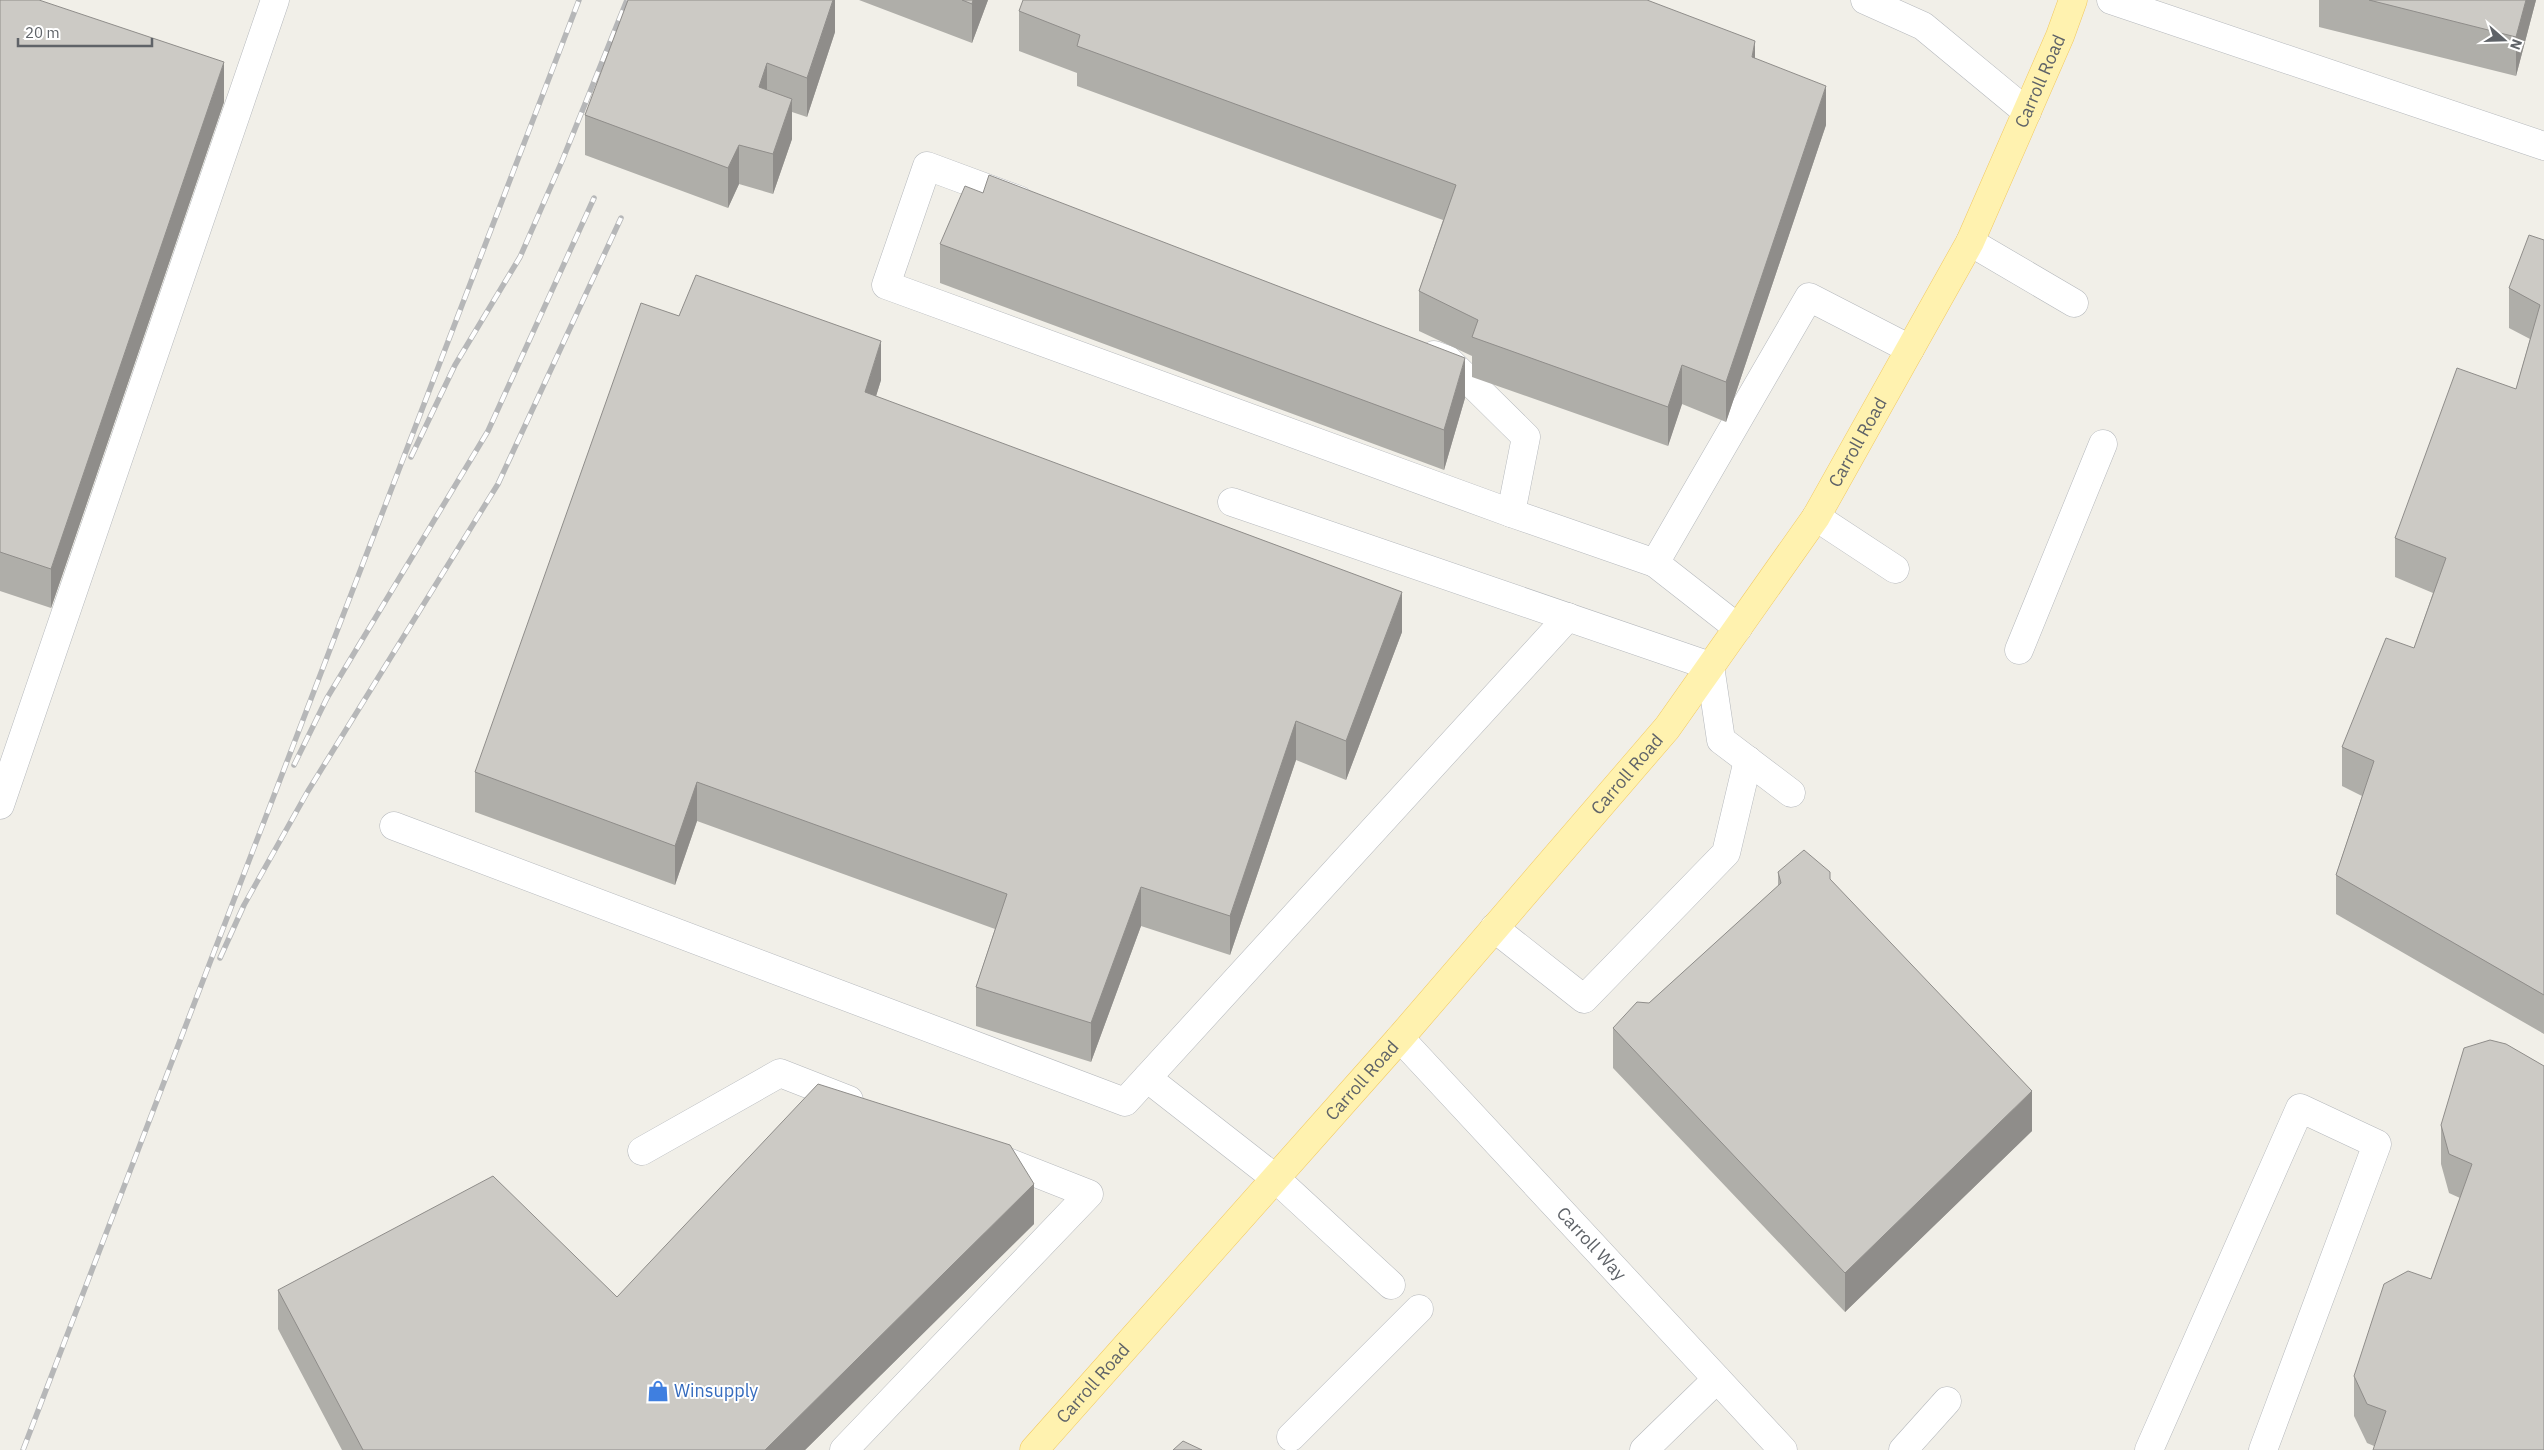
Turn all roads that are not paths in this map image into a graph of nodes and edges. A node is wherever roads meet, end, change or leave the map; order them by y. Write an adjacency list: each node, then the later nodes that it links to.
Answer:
1 (275, 0): 24 (street)
2 (1865, 0): 5 (street)
3 (2072, 0): 5 (main road, Carroll Road)
4 (2111, 0): 6 (street)
5 (2027, 112): 8 (main road, Carroll Road)
6 (2544, 146)
7 (1039, 208): 14 (street)
8 (1970, 242): 9 (street); 11 (main road, Carroll Road)
9 (2074, 303)
10 (1411, 346): 14 (street)
11 (1910, 349): 15 (main road, Carroll Road); 16 (street)
12 (2103, 444): 20 (street)
13 (1232, 502): 18 (street)
14 (1511, 514): 16 (street)
15 (1816, 517): 17 (street); 19 (main road, Carroll Road)
16 (1655, 563): 19 (street)
17 (1894, 569)
18 (1568, 617): 21 (street); 28 (street)
19 (1738, 628): 21 (main road, Carroll Road)
20 (2019, 650)
21 (1710, 666): 22 (street); 26 (main road, Carroll Road)
22 (1748, 760): 23 (street); 26 (street)
23 (1791, 793)
24 (0, 805)
25 (394, 826): 28 (street)
26 (1494, 928): 27 (main road, Carroll Road)
27 (1400, 1038): 32 (main road, Carroll Road); 35 (street, Carroll Way)
28 (1147, 1078): 32 (street)
29 (871, 1109): 31 (street)
30 (971, 1148): 38 (street)
31 (642, 1151)
32 (1275, 1178): 33 (street); 39 (main road, Carroll Road)
33 (1391, 1285)
34 (1419, 1309): 37 (street)
35 (1717, 1379): 40 (street); 41 (street, Carroll Way)
36 (1947, 1401): 42 (street)
37 (1291, 1437)
38 (844, 1450)
39 (1034, 1450)
40 (1644, 1450)
41 (1783, 1450)
42 (1903, 1450)
43 (2149, 1450): 44 (street)
44 (2263, 1450)

